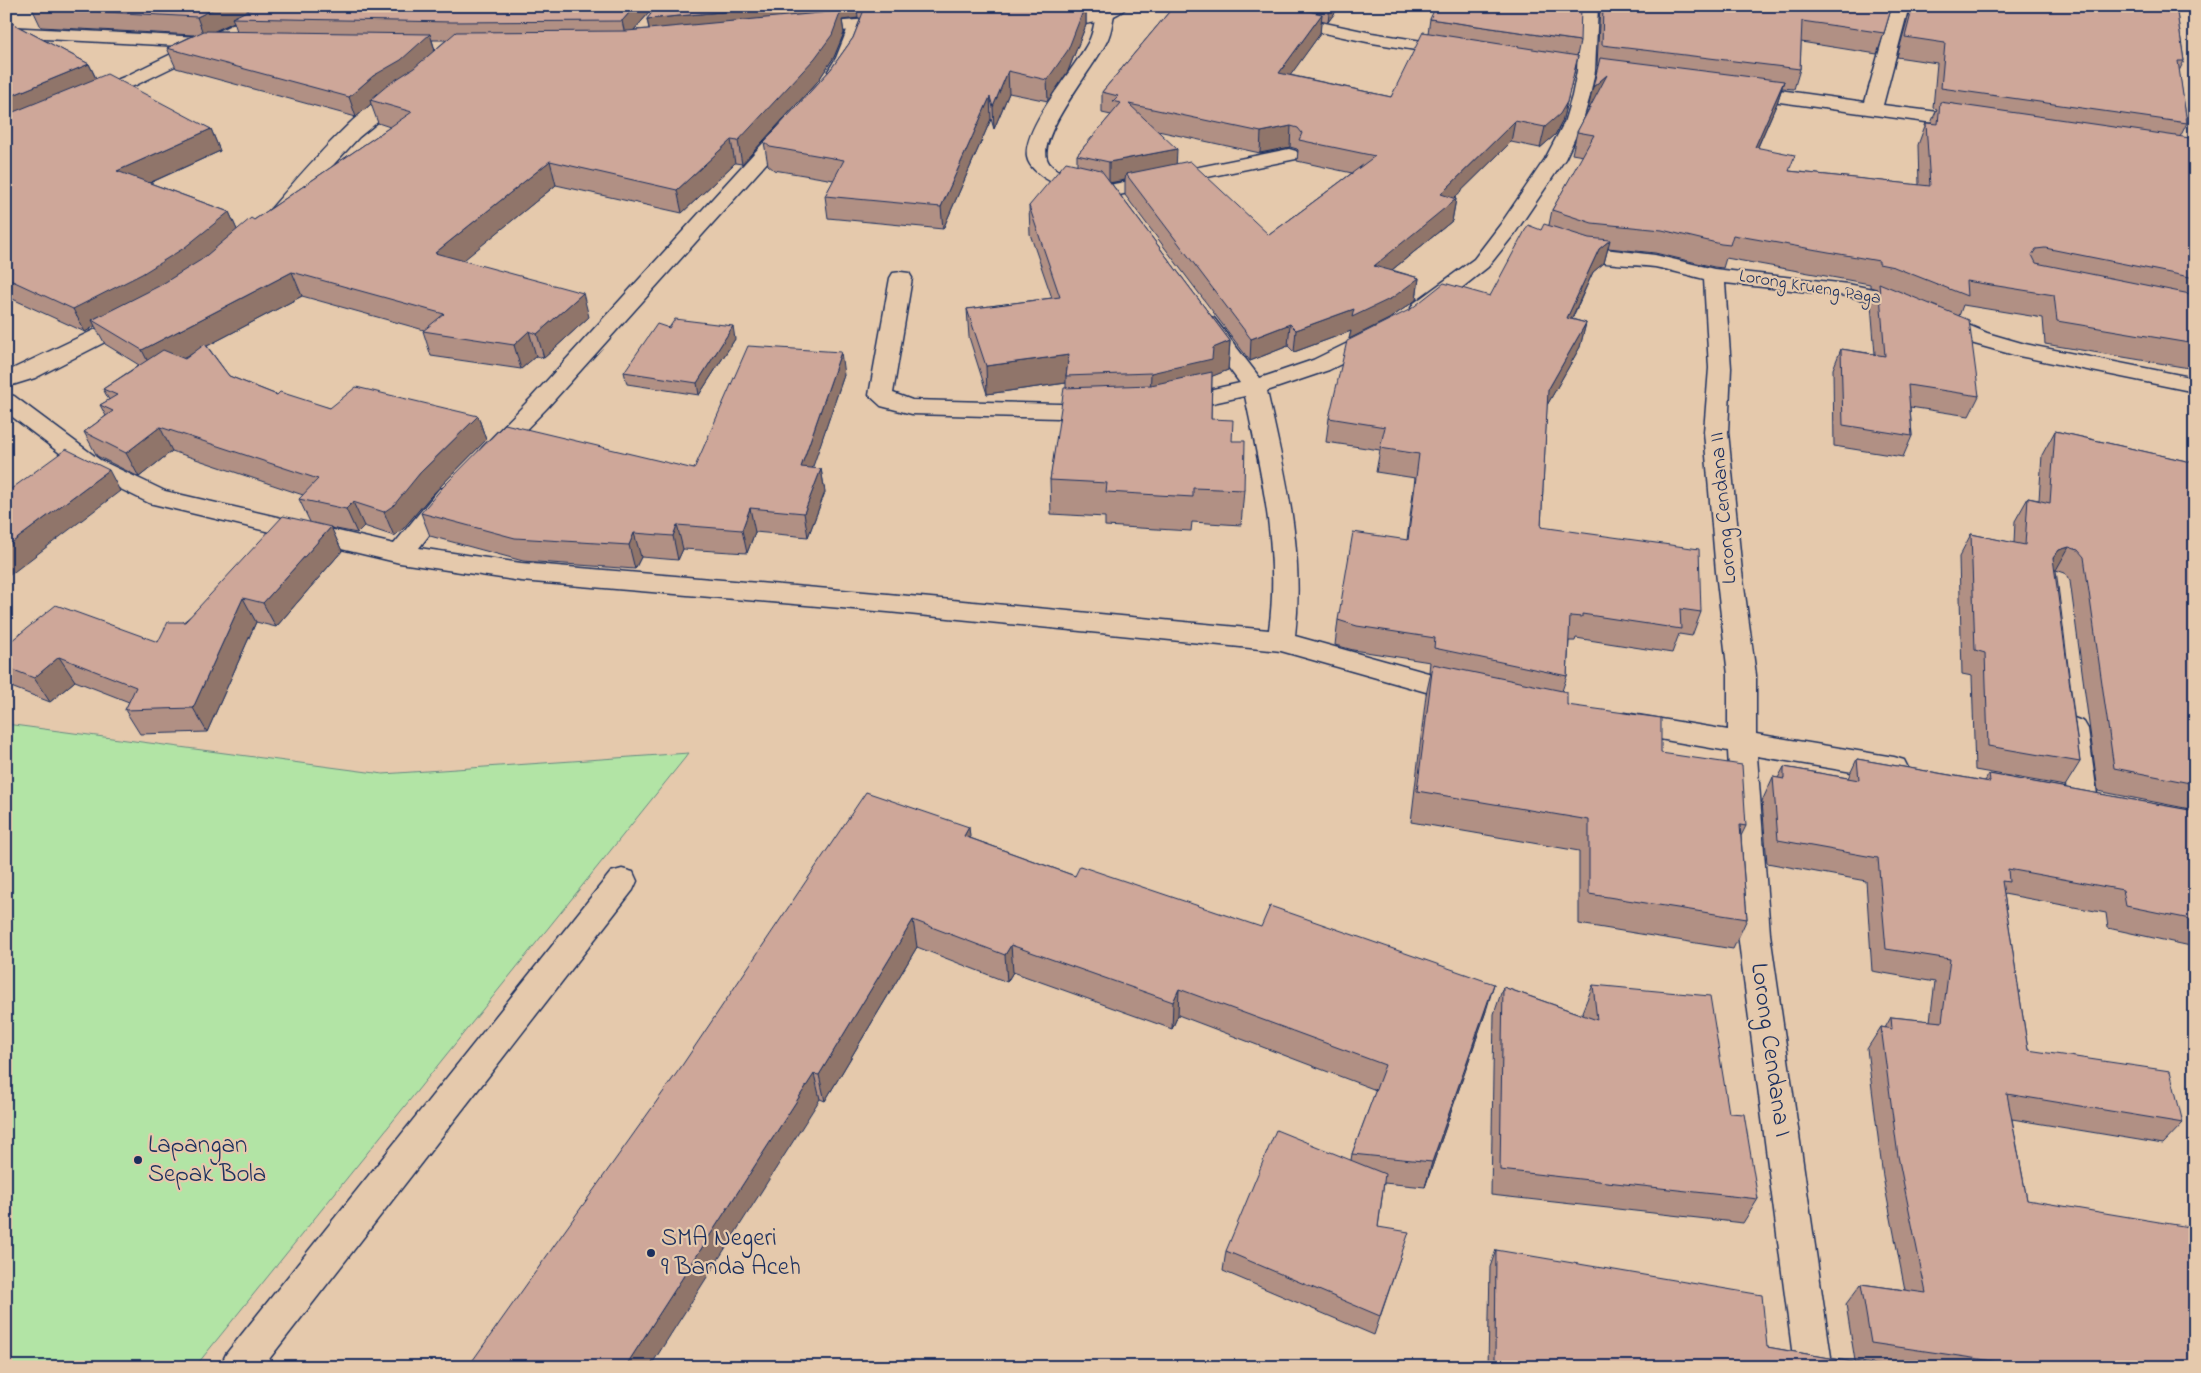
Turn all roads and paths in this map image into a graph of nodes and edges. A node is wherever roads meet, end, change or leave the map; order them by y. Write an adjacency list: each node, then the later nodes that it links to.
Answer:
1 (284, 6): 11 (street)
2 (1219, 6): 13 (street)
3 (1589, 6): 23 (street)
4 (1901, 6): 18 (street)
5 (1112, 10): 6 (street); 21 (street)
6 (1029, 20)
7 (909, 22): 8 (street)
8 (858, 25): 9 (street); 15 (street)
9 (793, 30)
10 (6, 32): 11 (street)
11 (208, 43): 12 (street); 17 (street)
12 (248, 44)
13 (1469, 53)
14 (421, 79): 22 (street)
15 (826, 86)
16 (1724, 88): 18 (street)
17 (74, 104)
18 (1872, 107): 20 (street)
19 (806, 108): 34 (street)
20 (1990, 125)
21 (1289, 155)
22 (259, 230)
23 (1527, 235): 24 (street, Lorong Krueng Paga); 30 (street)
24 (1714, 275): 29 (street, Lorong Krueng Paga); 41 (street, Lorong Cendana II)
25 (901, 278): 33 (street)
26 (1191, 302): 30 (street)
27 (154, 307): 28 (street)
28 (6, 380)
29 (2195, 385)
30 (1255, 387): 32 (street); 37 (street)
31 (6, 401): 36 (street)
32 (1159, 408)
33 (1123, 411)
34 (479, 464)
35 (460, 484): 36 (street)
36 (400, 554): 37 (street)
37 (1281, 641): 38 (street)
38 (1488, 697)
39 (2071, 706): 44 (street)
40 (1600, 720): 41 (street)
41 (1742, 741): 42 (street); 47 (street, Lorong Cendana I)
42 (1917, 772)
43 (2054, 796): 44 (street)
44 (2083, 802): 45 (street)
45 (2111, 807)
46 (622, 881): 48 (street)
47 (1812, 1357)
48 (239, 1367)

